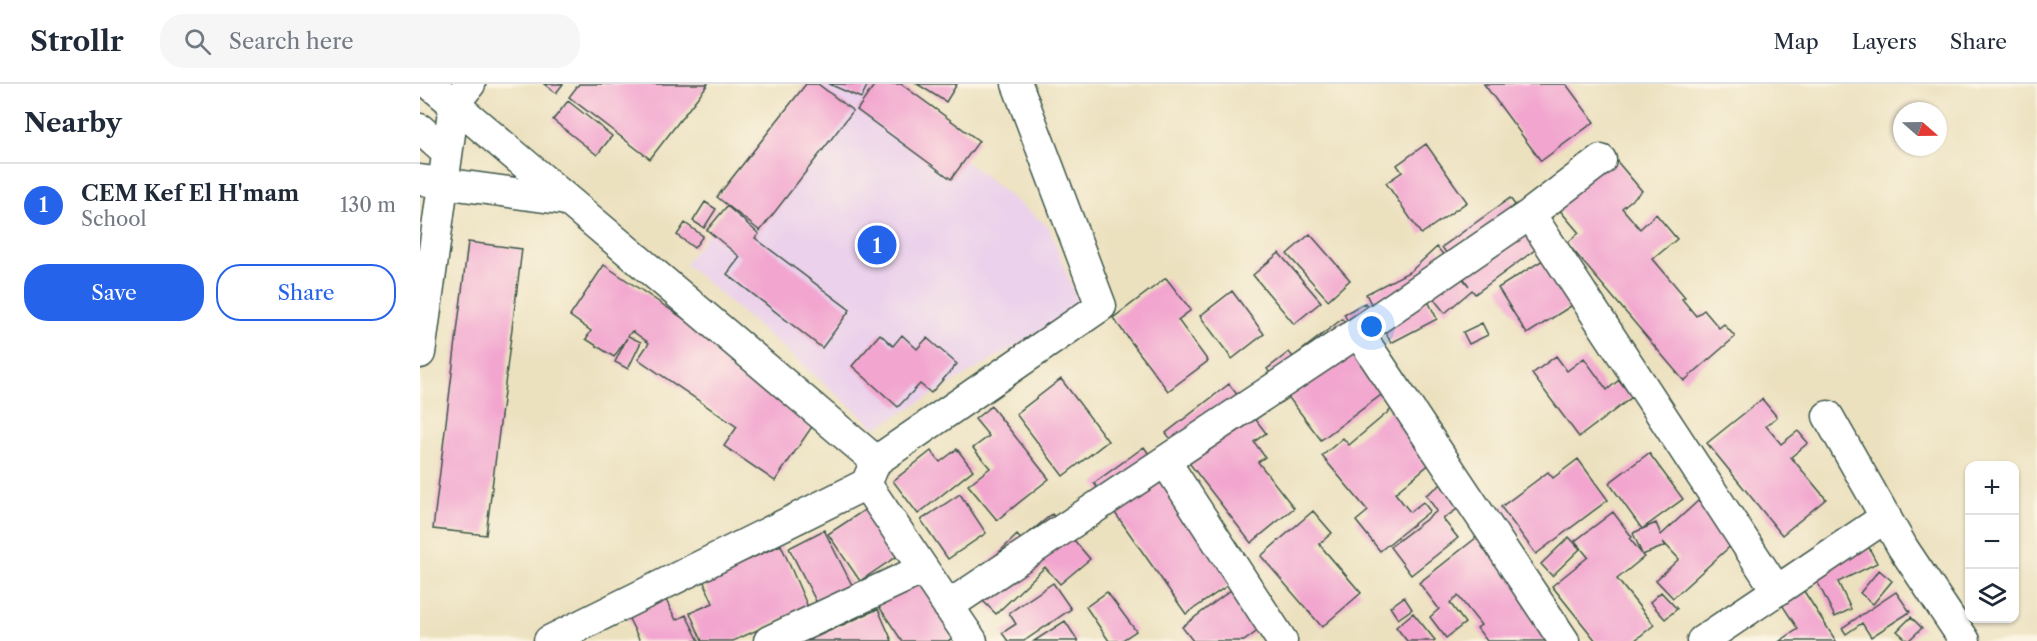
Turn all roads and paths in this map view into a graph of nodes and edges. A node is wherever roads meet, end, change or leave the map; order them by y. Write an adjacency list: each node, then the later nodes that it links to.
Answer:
1 (430, 84): 3 (street)
2 (1017, 84): 14 (street)
3 (462, 94): 5 (street); 8 (street)
4 (420, 129): 5 (street)
5 (447, 153): 7 (street)
6 (1601, 160): 9 (street)
7 (432, 182): 8 (street); 11 (street)
8 (567, 200): 14 (street)
9 (1530, 214): 10 (street); 17 (street)
10 (1358, 332): 13 (street); 23 (street)
11 (420, 353)
12 (1828, 416): 15 (street)
13 (1165, 461): 18 (street); 22 (street)
14 (871, 472): 16 (street); 19 (street)
15 (1886, 517): 17 (street); 25 (street)
16 (923, 568): 18 (street); 20 (street)
17 (1777, 591): 24 (street)
18 (948, 606): 21 (street)
19 (549, 641)
20 (769, 641)
21 (972, 641)
22 (1282, 641)
23 (1563, 641)
24 (1701, 641)
25 (1965, 641)

